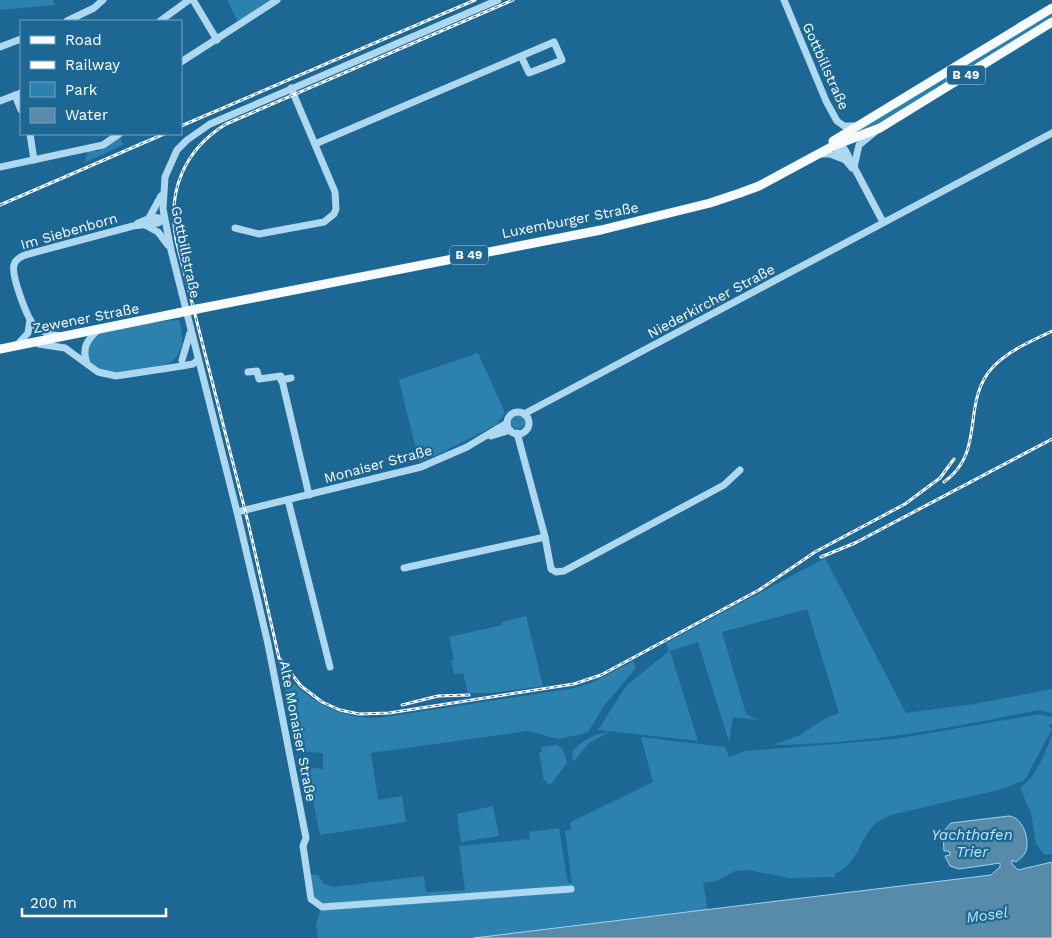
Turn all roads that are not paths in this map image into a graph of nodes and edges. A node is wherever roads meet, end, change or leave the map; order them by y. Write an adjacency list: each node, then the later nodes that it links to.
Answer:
1 (103, 0): 8 (street)
2 (189, 0): 9 (street)
3 (193, 0): 12 (street)
4 (498, 0): 16 (street, Gottbillstraße)
5 (784, 0): 19 (street, Gottbillstraße)
6 (275, 1): 12 (street)
7 (1052, 8): 19 (main road, Luxemburger Straße / B 49)
8 (69, 20)
9 (161, 20)
10 (1052, 22): 20 (main road, Luxemburger Straße / B 49)
11 (20, 39): 13 (street)
12 (217, 40): 15 (street)
13 (0, 48)
14 (521, 56): 14 (street); 25 (street)
15 (182, 61)
16 (291, 88): 25 (street); 31 (street, Gottbillstraße)
17 (18, 94): 18 (street)
18 (0, 101)
19 (858, 126): 24 (main road, Luxemburger Straße / B 49)
20 (880, 128): 24 (main road, Luxemburger Straße / B 49); 30 (street)
21 (1052, 133): 34 (street, Niederkircher Straße)
22 (30, 135): 27 (street)
23 (118, 135): 27 (street)
24 (837, 143): 26 (main road, Luxemburger Straße / B 49); 28 (street); 30 (street)
25 (315, 144): 37 (street)
26 (812, 156): 28 (street); 39 (main road, Luxemburger Straße / B 49, bridge)
27 (34, 160): 29 (street)
28 (844, 160): 30 (street)
29 (0, 167)
30 (854, 170): 34 (street)
31 (163, 194): 32 (street); 33 (street, Gottbillstraße)
32 (149, 218): 33 (street); 36 (street, Im Siebenborn)
33 (164, 219): 35 (street, Im Siebenborn); 38 (street, Gottbillstraße)
34 (883, 222): 54 (street, Niederkircher Straße)
35 (144, 225): 36 (street, Im Siebenborn); 38 (street)
36 (133, 226): 40 (street, Im Siebenborn)
37 (235, 228)
38 (170, 250): 39 (street, Gottbillstraße)
39 (182, 313): 41 (street, Alte Monaiser Straße); 42 (main road, Zewener Straße / B 49)
40 (30, 320): 43 (street); 45 (street)
41 (190, 328): 47 (street, Alte Monaiser Straße); 49 (street)
42 (99, 329): 43 (main road, Zewener Straße / B 49); 48 (street)
43 (62, 337): 44 (main road, Zewener Straße / B 49)
44 (28, 344): 45 (main road, Zewener Straße / B 49); 48 (street)
45 (15, 346): 46 (main road, Zewener Straße / B 49)
46 (0, 349)
47 (198, 360): 49 (street); 51 (street, Alte Monaiser Straße)
48 (87, 363): 49 (street)
49 (182, 363): 51 (street)
50 (248, 372): 53 (street)
51 (203, 377): 62 (street, Alte Monaiser Straße)
52 (291, 378): 53 (street)
53 (281, 380): 60 (street, Monaiser Straße)
54 (551, 401): 55 (street, Niederkircher Straße); 56 (street, Niederkircher Straße)
55 (524, 414): 56 (street); 57 (street)
56 (528, 420): 58 (street)
57 (508, 426): 58 (street); 60 (street, Monaiser Straße)
58 (521, 432): 63 (street)
59 (740, 470): 63 (street)
60 (309, 495): 61 (street, Monaiser Straße)
61 (288, 500): 62 (street, Monaiser Straße); 65 (street)
62 (237, 512): 66 (street, Alte Monaiser Straße)
63 (545, 537): 64 (street)
64 (404, 568)
65 (330, 666)
66 (571, 888)

